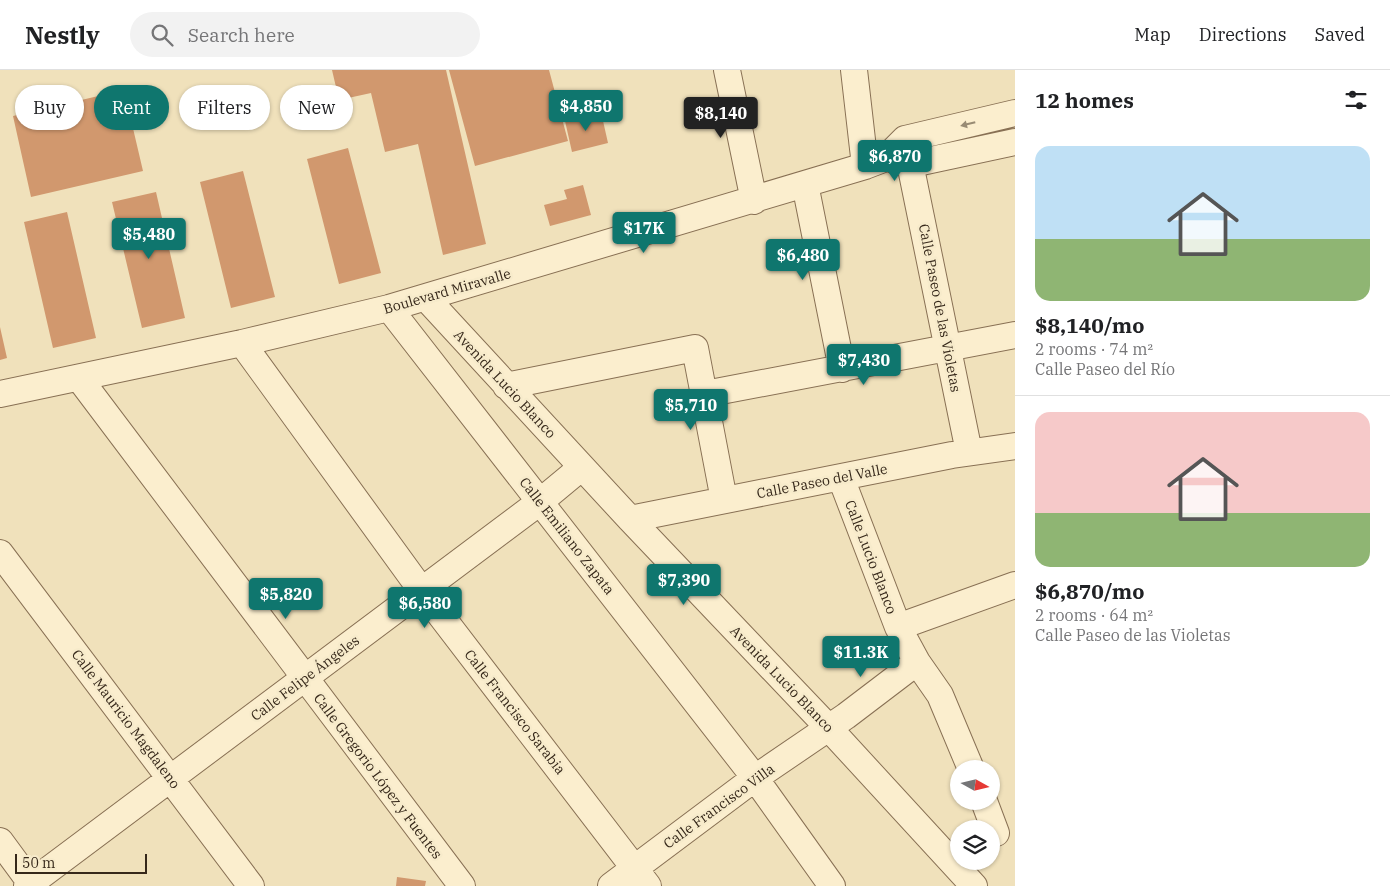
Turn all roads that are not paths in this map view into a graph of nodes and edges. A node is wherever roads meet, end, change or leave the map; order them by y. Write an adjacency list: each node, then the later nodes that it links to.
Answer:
1 (727, 70): 9 (street)
2 (854, 70): 6 (street)
3 (1015, 113): 4 (street, one-way to 4)
4 (905, 139): 6 (street, Boulevard Miravalle); 7 (street, Calle Paseo de las Violetas)
5 (1015, 145): 7 (street, Boulevard Miravalle)
6 (875, 162): 7 (street, Boulevard Miravalle); 8 (street, Boulevard Miravalle)
7 (912, 164): 14 (street, Calle Paseo de las Violetas)
8 (805, 184): 9 (street, Boulevard Miravalle); 15 (street)
9 (754, 200): 10 (street, Boulevard Miravalle)
10 (426, 298): 11 (street, Boulevard Miravalle); 17 (street, Avenida Lucio Blanco)
11 (389, 308): 13 (street, Boulevard Miravalle); 25 (street, Calle Emiliano Zapata)
12 (1015, 335): 14 (street)
13 (242, 344): 16 (street, Boulevard Miravalle); 29 (street, Calle Francisco Sarabia)
14 (948, 350): 15 (street); 21 (street, Calle Paseo de las Violetas)
15 (842, 369): 19 (street)
16 (78, 378): 18 (street, Boulevard Miravalle); 32 (street, Calle Gregorio López y Fuentes)
17 (506, 386): 19 (street); 22 (street, Avenida Lucio Blanco)
18 (0, 394)
19 (705, 394): 24 (street)
20 (1015, 446): 21 (street, Calle Paseo del Valle)
21 (969, 452): 23 (street, Calle Paseo del Valle)
22 (582, 467): 25 (street, Calle Felipe Ángeles); 26 (street, Avenida Lucio Blanco)
23 (841, 478): 24 (street, Calle Paseo del Valle); 30 (street, Calle Lucio Blanco)
24 (724, 500): 26 (street, Calle Paseo del Valle)
25 (541, 502): 29 (street, Calle Felipe Ángeles); 36 (street, Calle Emiliano Zapata)
26 (630, 519): 33 (street, Avenida Lucio Blanco)
27 (0, 553): 35 (street, Calle Mauricio Magdaleno)
28 (1015, 585): 30 (street)
29 (422, 591): 32 (street, Calle Felipe Ángeles); 42 (street, Calle Francisco Sarabia)
30 (898, 626): 31 (street, Calle Lucio Blanco)
31 (917, 662): 33 (street, Calle Francisco Villa); 34 (street, Calle Lucio Blanco)
32 (304, 678): 35 (street, Calle Felipe Ángeles); 45 (street, Calle Gregorio López y Fuentes)
33 (829, 728): 36 (street, Calle Francisco Villa); 40 (street, Avenida Lucio Blanco)
34 (968, 760)
35 (171, 778): 43 (street, Calle Felipe Ángeles); 44 (street, Calle Mauricio Magdaleno)
36 (755, 778): 42 (street, Calle Francisco Villa); 47 (street, Calle Emiliano Zapata)
37 (989, 810): 38 (street)
38 (1001, 832)
39 (0, 841): 43 (street)
40 (950, 849)
41 (964, 870): 48 (street, Avenida Lucio Blanco)
42 (641, 877): 46 (street, Calle Francisco Villa)
43 (31, 885)
44 (251, 886)
45 (462, 886)
46 (611, 886)
47 (832, 886)
48 (974, 886)

